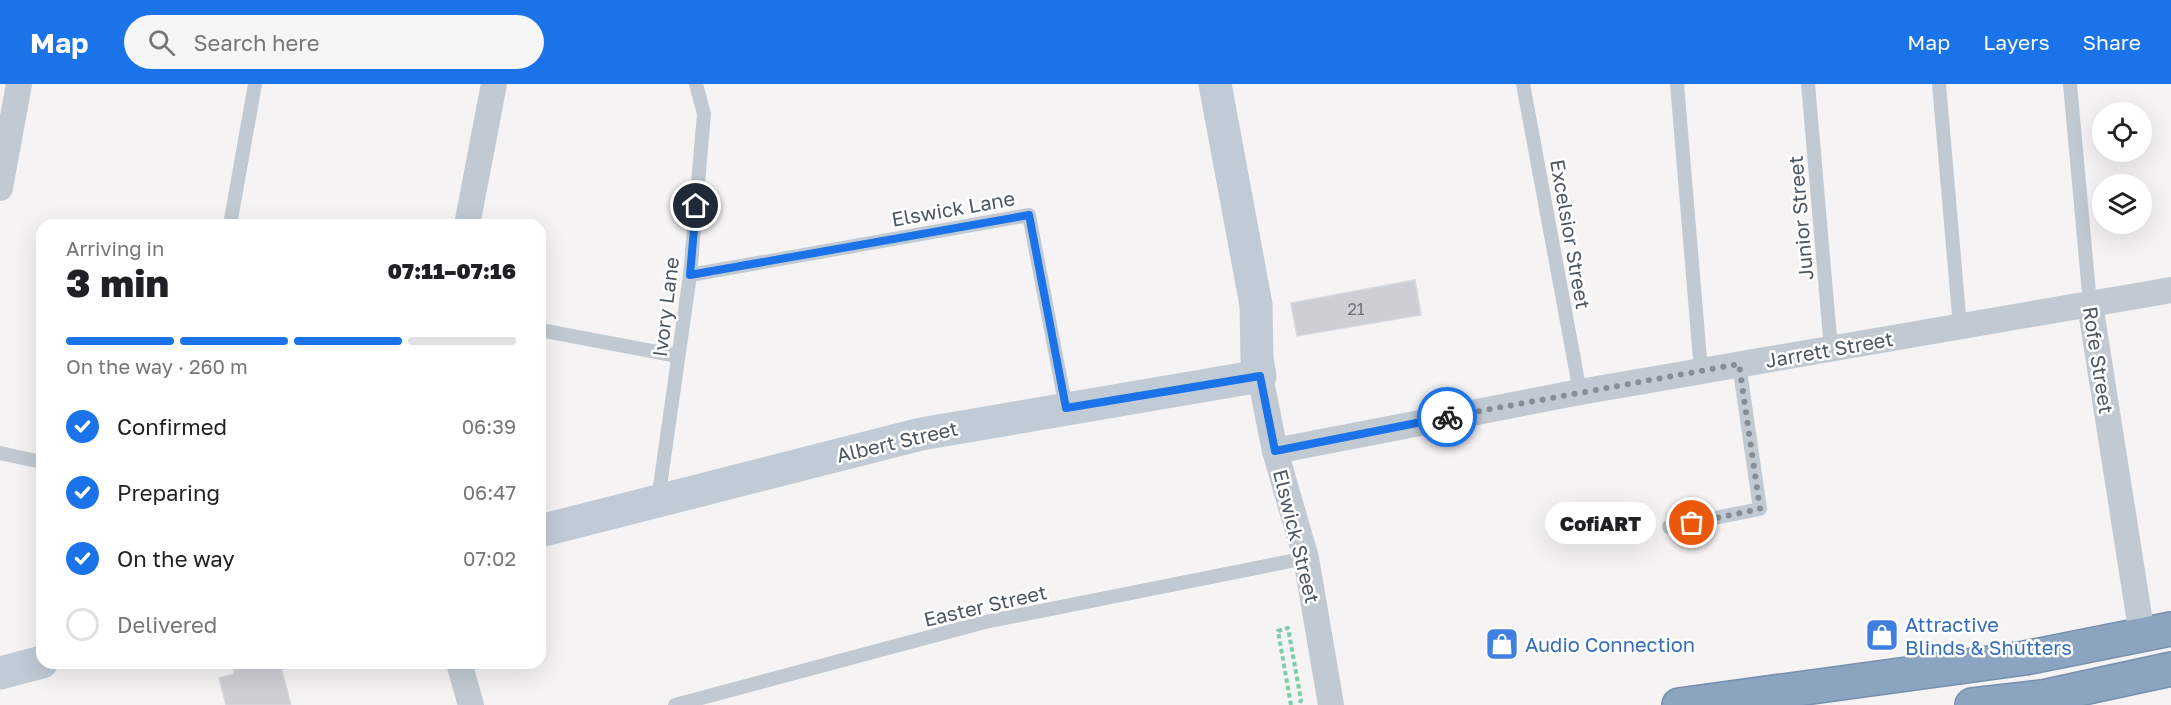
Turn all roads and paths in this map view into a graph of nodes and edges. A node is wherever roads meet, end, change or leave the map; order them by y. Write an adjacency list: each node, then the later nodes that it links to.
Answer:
1 (19, 84): 11 (street)
2 (255, 84): 13 (lane)
3 (494, 84): 14 (street)
4 (696, 84): 15 (lane, Ivory Lane)
5 (1215, 84): 24 (street, Elswick Street)
6 (1523, 84): 25 (lane, Excelsior Street)
7 (1677, 84): 23 (lane)
8 (1808, 84): 20 (lane, Junior Street)
9 (1939, 84): 18 (lane)
10 (2070, 84): 17 (lane, Rofe Street)
11 (3, 157): 12 (street)
12 (0, 188)
13 (231, 219)
14 (468, 219)
15 (690, 275): 21 (lane, Ivory Lane); 26 (lane, Elswick Lane)
16 (2171, 290): 17 (street, Jarrett Street)
17 (2090, 304): 18 (street, Jarrett Street); 34 (street, Rofe Street)
18 (1960, 327): 20 (street, Jarrett Street)
19 (546, 331): 21 (lane)
20 (1831, 349): 22 (street, Jarrett Street)
21 (678, 356): 30 (lane, Ivory Lane)
22 (1739, 364): 23 (street, Jarrett Street); 31 (lane)
23 (1701, 371): 25 (street, Jarrett Street)
24 (1260, 376): 26 (street, Albert Street); 27 (street, Elswick Street)
25 (1580, 392): 27 (street, Jarrett Street)
26 (1066, 408): 30 (street, Albert Street)
27 (1275, 451): 33 (street, Elswick Street)
28 (0, 453): 29 (lane)
29 (36, 461)
30 (658, 500): 32 (street, Albert Street)
31 (1669, 527)
32 (546, 529)
33 (1306, 558): 41 (lane, Easter Street); 43 (street, Elswick Street)
34 (2157, 632): 44 (highway)
35 (36, 664): 38 (street)
36 (461, 669): 40 (street)
37 (2171, 669): 45 (highway)
38 (0, 673)
39 (1300, 702): 42 (path)
40 (471, 705)
41 (675, 705)
42 (1291, 705)
43 (1331, 705)
44 (1679, 705)
45 (1972, 705)

